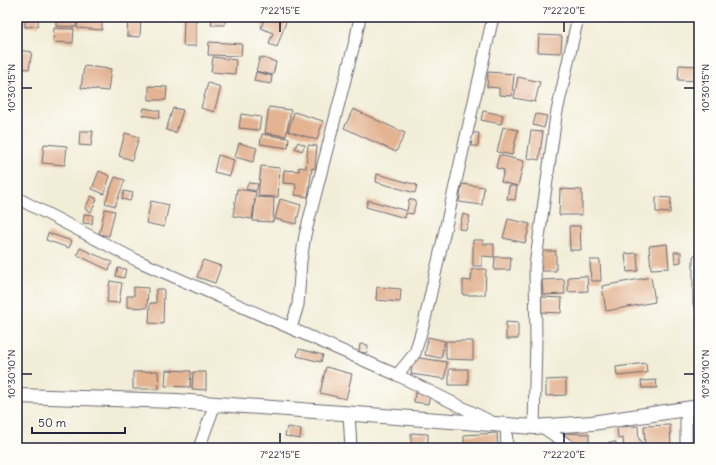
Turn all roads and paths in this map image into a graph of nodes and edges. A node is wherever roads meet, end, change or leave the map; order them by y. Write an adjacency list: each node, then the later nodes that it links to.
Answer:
1 (360, 17): 7 (street)
2 (493, 17): 8 (street)
3 (578, 17): 14 (street)
4 (17, 198): 7 (street)
5 (699, 259): 6 (street)
6 (699, 303)
7 (291, 328): 8 (street)
8 (397, 375): 13 (street)
9 (17, 396): 10 (street)
10 (215, 404): 12 (street); 15 (street)
11 (692, 408): 14 (street); 19 (street)
12 (349, 414): 13 (street); 16 (street)
13 (502, 425): 14 (street); 17 (street)
14 (538, 427): 18 (street)
15 (199, 448)
16 (351, 448)
17 (507, 448)
18 (572, 448)
19 (686, 448)

